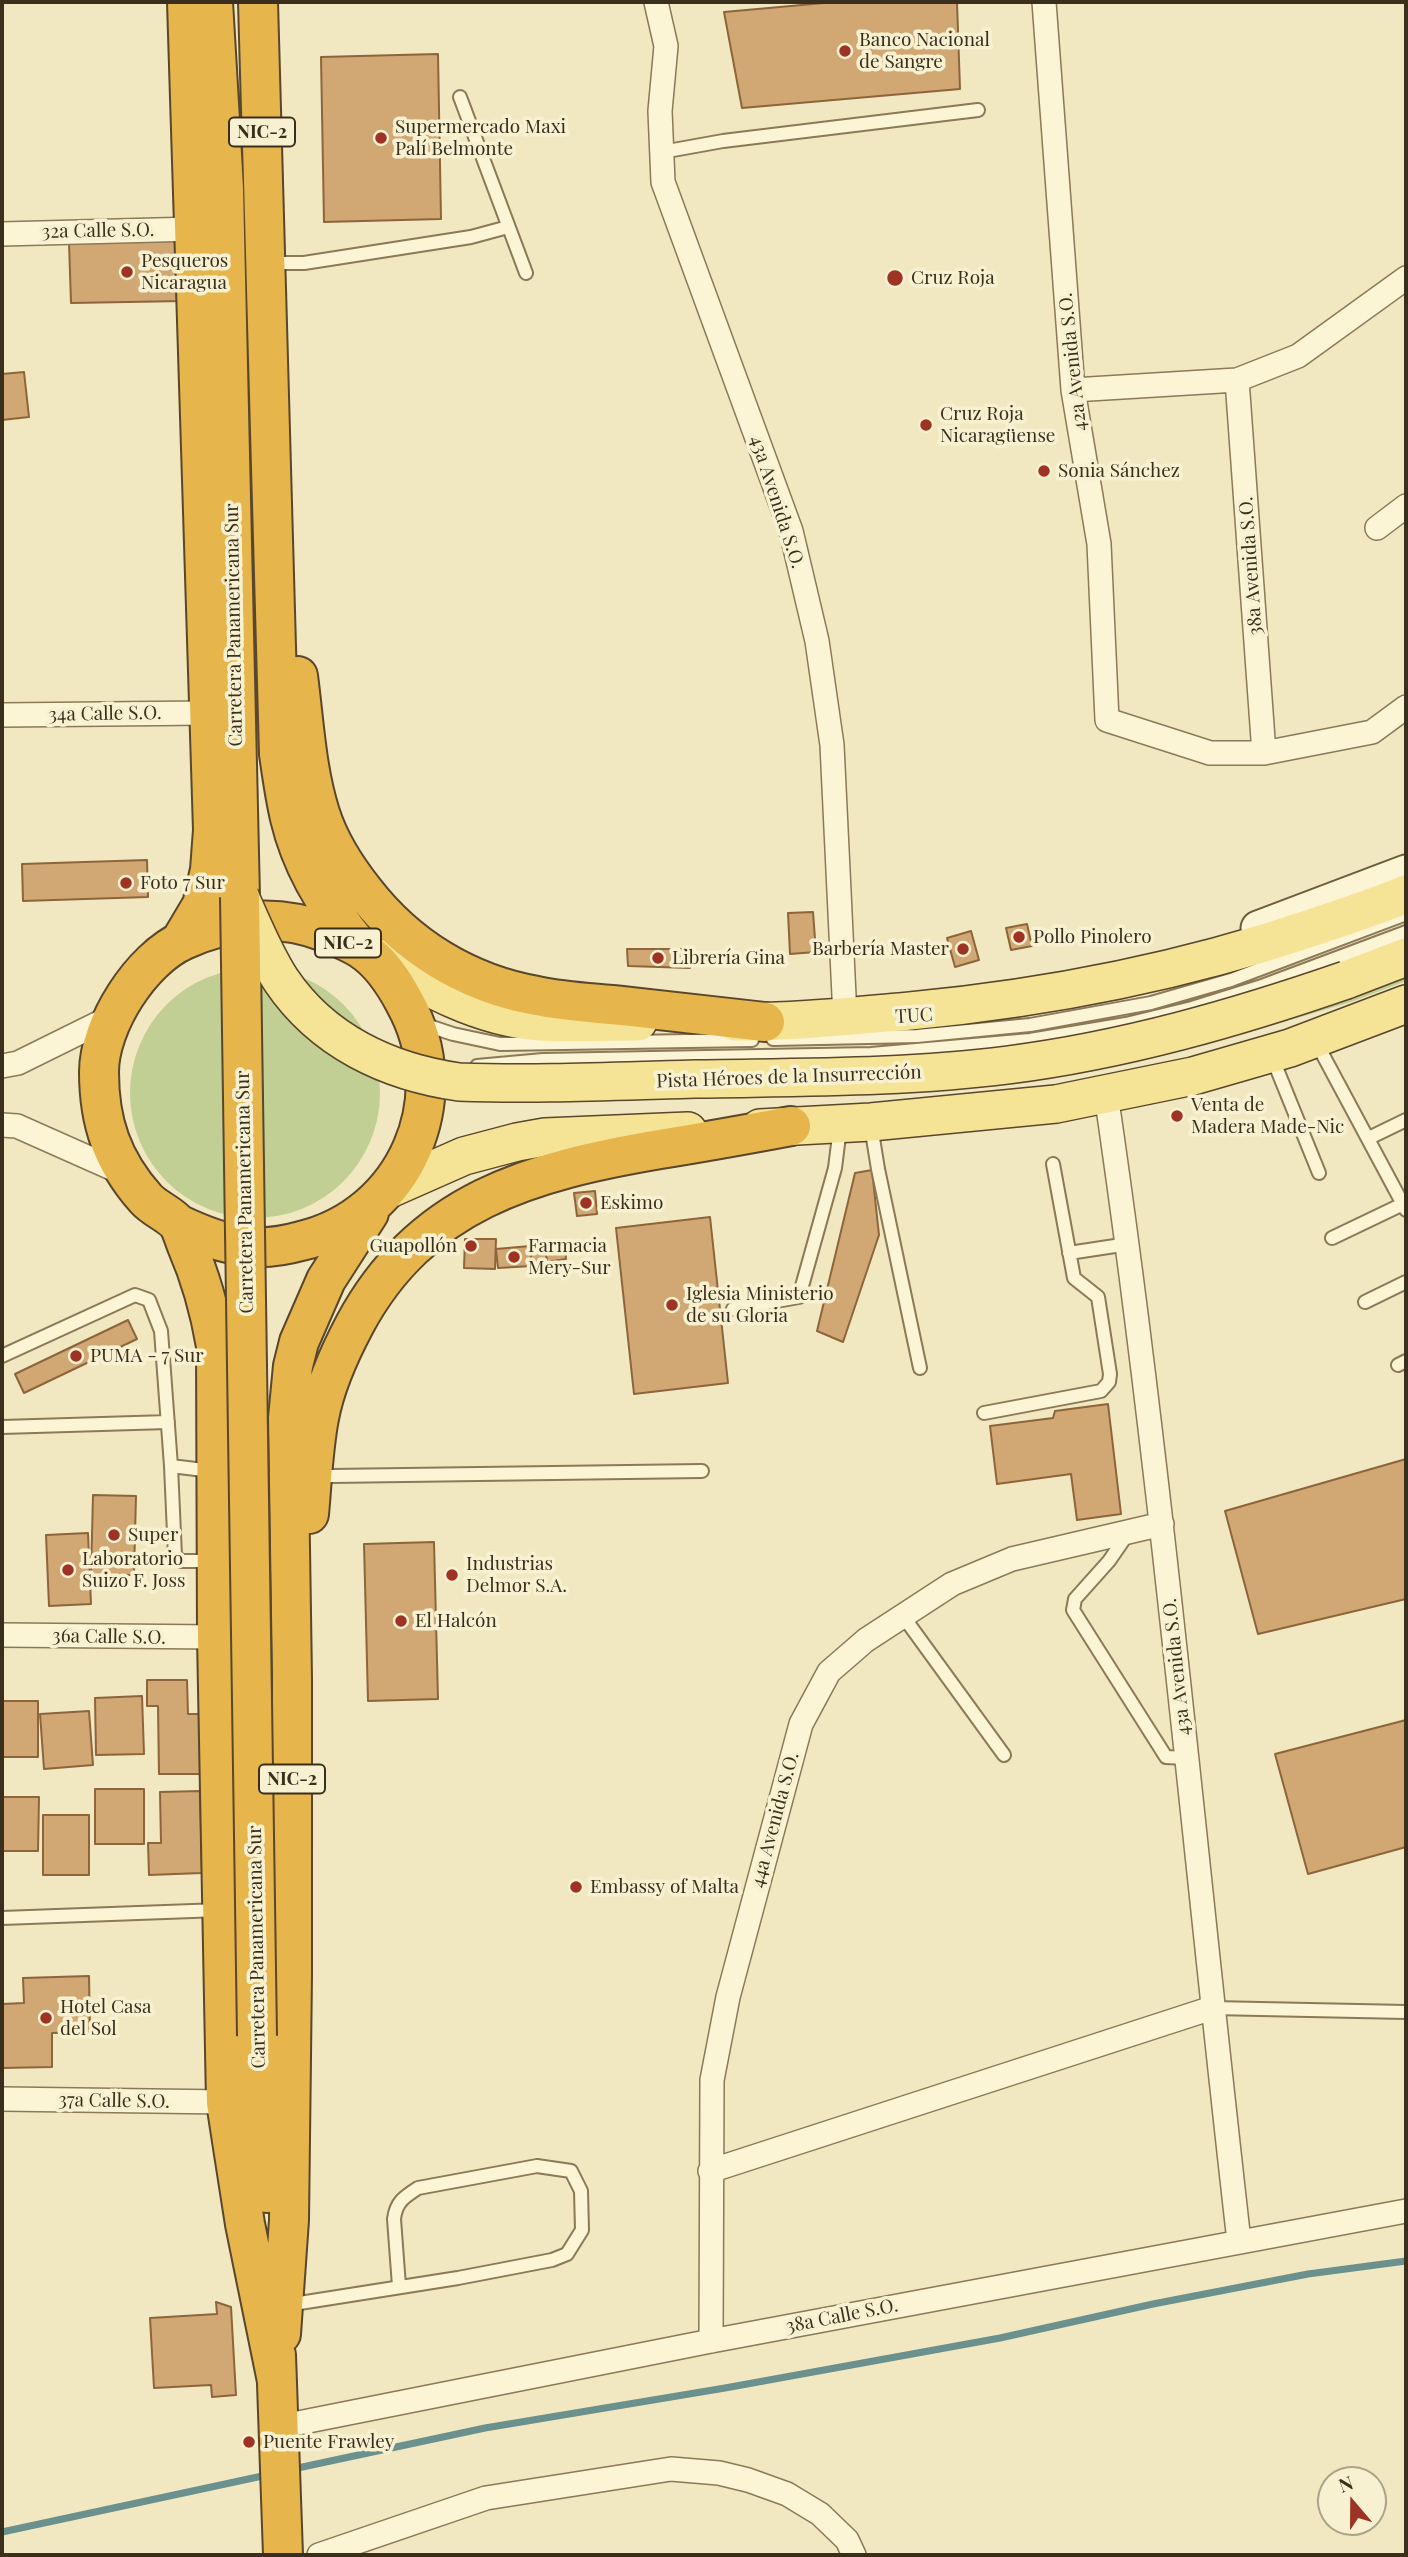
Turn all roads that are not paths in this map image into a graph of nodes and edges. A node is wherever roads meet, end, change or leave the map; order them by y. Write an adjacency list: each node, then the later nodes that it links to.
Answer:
1 (187, 2): 10 (highway, Carretera Panamericana Sur / NIC-2)
2 (214, 2): 26 (highway, Carretera Panamericana Sur / NIC-2)
3 (258, 2): 12 (highway, NIC-2)
4 (656, 2): 8 (street, 43a Avenida S.O.)
5 (1044, 2): 16 (street, 42a Avenida S.O.)
6 (460, 97): 9 (lane)
7 (978, 110): 8 (lane)
8 (662, 152): 36 (street, 43a Avenida S.O.)
9 (508, 228): 12 (lane); 13 (lane)
10 (195, 229): 11 (street, 32a Calle S.O.); 21 (highway, Carretera Panamericana Sur / NIC-2)
11 (2, 234)
12 (267, 263): 17 (highway, NIC-2)
13 (526, 273)
14 (1404, 285): 15 (street)
15 (1237, 380): 16 (street); 23 (street, 38a Avenida S.O.)
16 (1073, 390): 23 (street, 42a Avenida S.O.)
17 (272, 463): 30 (highway, NIC-2); 37 (highway)
18 (1406, 506): 19 (street)
19 (1377, 528)
20 (1406, 707): 23 (street)
21 (208, 713): 22 (street, 34a Calle S.O.); 29 (highway, Carretera Panamericana Sur / NIC-2)
22 (2, 715)
23 (1264, 753)
24 (1406, 873): 32 (street)
25 (1406, 894): 32 (main road)
26 (240, 897): 31 (main road, Pista Héroes de la Insurrección, bridge); 89 (highway, Carretera Panamericana Sur / NIC-2, bridge)
27 (1406, 914): 34 (lane, TUC)
28 (1406, 932): 42 (lane, TUC)
29 (180, 942): 30 (highway, NIC-2); 35 (highway, NIC-2)
30 (362, 949): 34 (highway, NIC-2); 37 (main road)
31 (1406, 957)
32 (1035, 996): 36 (main road)
33 (1406, 1004): 38 (main road)
34 (412, 1015): 42 (highway, NIC-2)
35 (113, 1016): 40 (street); 50 (highway, NIC-2)
36 (845, 1017): 37 (main road)
37 (765, 1022)
38 (1314, 1038): 39 (main road); 47 (lane)
39 (1270, 1053): 41 (main road); 49 (lane)
40 (2, 1066)
41 (1106, 1094): 44 (main road); 55 (street, 43a Avenida S.O.)
42 (425, 1107): 51 (highway, NIC-2)
43 (1406, 1120): 47 (lane)
44 (855, 1123): 46 (main road); 59 (lane); 61 (lane)
45 (2, 1125): 50 (street)
46 (792, 1126): 51 (main road); 68 (highway)
47 (1369, 1138): 52 (lane)
48 (1053, 1164): 56 (lane)
49 (1319, 1173)
50 (125, 1174): 53 (highway, NIC-2)
51 (383, 1195): 53 (highway, NIC-2); 68 (highway, Carretera Panamericana Sur / NIC-2)
52 (1405, 1207): 54 (lane)
53 (178, 1224): 66 (highway, Carretera Panamericana Sur / NIC-2)
54 (1332, 1238)
55 (1128, 1244): 56 (lane); 69 (street, 43a Avenida S.O.)
56 (1069, 1253): 62 (lane)
57 (1406, 1282): 58 (lane)
58 (1365, 1302)
59 (733, 1309)
60 (2, 1356): 63 (lane)
61 (920, 1368)
62 (984, 1413)
63 (168, 1422): 64 (lane); 65 (lane)
64 (2, 1427)
65 (172, 1466): 66 (lane); 71 (lane)
66 (216, 1471): 71 (highway, Carretera Panamericana Sur / NIC-2)
67 (702, 1471): 68 (lane)
68 (300, 1480): 87 (highway, Carretera Panamericana Sur / NIC-2)
69 (1162, 1524): 70 (street, 44a Avenida S.O.); 76 (street, 43a Avenida S.O.)
70 (1129, 1531): 72 (street, 44a Avenida S.O.); 76 (lane)
71 (216, 1562): 74 (highway, Carretera Panamericana Sur / NIC-2)
72 (903, 1616): 75 (lane); 83 (street, 44a Avenida S.O.)
73 (2, 1635): 74 (street, 36a Calle S.O.)
74 (216, 1637): 77 (highway, Carretera Panamericana Sur / NIC-2)
75 (1004, 1755)
76 (1186, 1758): 79 (street, 43a Avenida S.O.)
77 (223, 1910): 78 (lane); 82 (highway, Carretera Panamericana Sur / NIC-2)
78 (2, 1918)
79 (1212, 2008): 80 (lane); 83 (street); 85 (street, 43a Avenida S.O.)
80 (1406, 2012)
81 (2, 2099): 82 (street, 37a Calle S.O.)
82 (226, 2102): 89 (highway, Carretera Panamericana Sur / NIC-2)
83 (710, 2171): 88 (street, 44a Avenida S.O.)
84 (1406, 2211): 85 (street, 38a Calle S.O.)
85 (1239, 2241): 88 (street, 38a Calle S.O.)
86 (399, 2286): 86 (lane); 87 (lane)
87 (283, 2305): 89 (highway, Carretera Panamericana Sur / NIC-2)
88 (711, 2341): 90 (street, 38a Calle S.O.)
89 (278, 2381): 90 (highway, Carretera Panamericana Sur / NIC-2)
90 (279, 2437): 91 (highway, Carretera Panamericana Sur / NIC-2)
91 (283, 2555)
92 (319, 2555): 93 (street)
93 (854, 2555)

